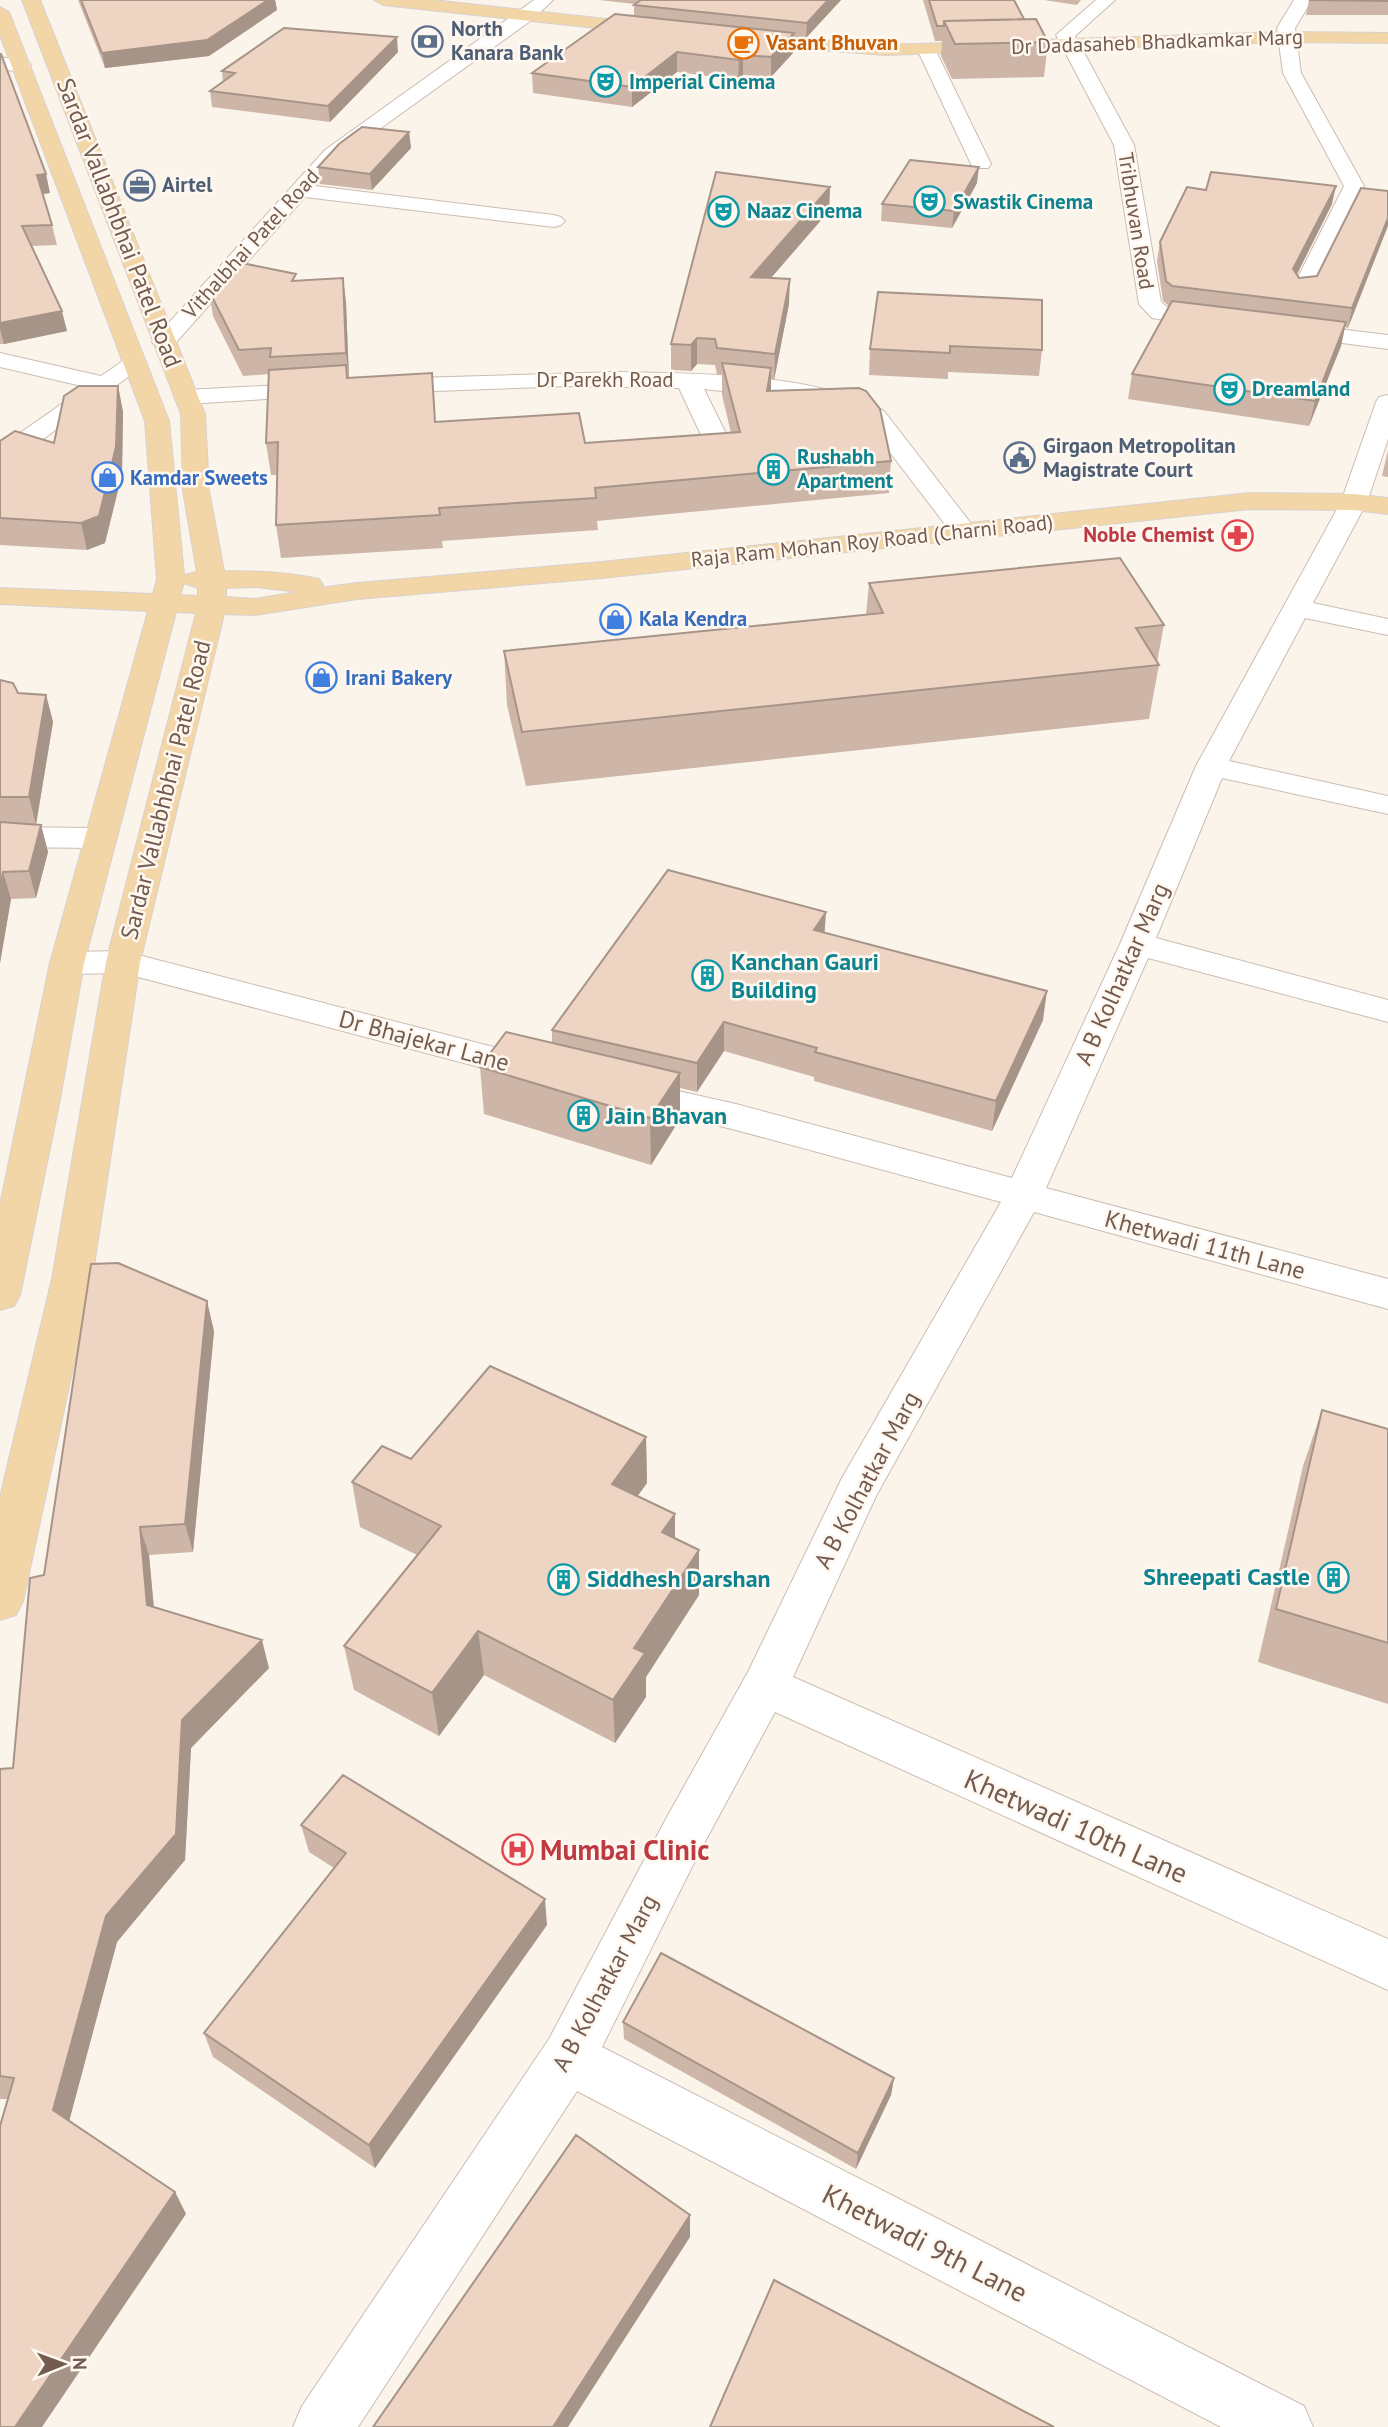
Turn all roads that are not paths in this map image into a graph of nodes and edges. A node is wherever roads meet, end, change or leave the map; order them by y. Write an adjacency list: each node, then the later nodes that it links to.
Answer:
1 (31, 0): 22 (main road, Sardar Vallabhbhai Patel Road)
2 (383, 0): 6 (main road)
3 (473, 0): 6 (main road)
4 (1107, 0): 12 (street)
5 (1303, 0): 10 (street)
6 (536, 7): 8 (main road); 17 (street, Vithalbhai Patel Road)
7 (0, 12): 15 (main road, Sardar Vallabhbhai Patel Road)
8 (669, 26)
9 (1388, 29): 10 (main road, Dr Dadasaheb Bhadkamkar Marg)
10 (1287, 32): 11 (main road, Dr Dadasaheb Bhadkamkar Marg); 12 (main road, Dr Dadasaheb Bhadkamkar Marg); 19 (street)
11 (1388, 37)
12 (1068, 40): 13 (main road, Dr Dadasaheb Bhadkamkar Marg); 13 (main road, Dr Dadasaheb Bhadkamkar Marg); 20 (street, Tribhuvan Road)
13 (926, 49): 16 (street)
14 (0, 63): 15 (street)
15 (22, 66): 25 (main road, Sardar Vallabhbhai Patel Road)
16 (981, 164)
17 (300, 190): 18 (street); 22 (street, Vithalbhai Patel Road)
18 (554, 221)
19 (1303, 289)
20 (1243, 325)
21 (1269, 328): 23 (street)
22 (164, 342): 28 (main road, Sardar Vallabhbhai Patel Road)
23 (1388, 342)
24 (0, 360): 27 (street)
25 (135, 363): 27 (street); 35 (main road, Sardar Vallabhbhai Patel Road)
26 (687, 380): 28 (street, Dr Parekh Road); 30 (street); 33 (street, Dr Parekh Road)
27 (106, 384): 31 (street)
28 (187, 397): 36 (main road, Sardar Vallabhbhai Patel Road)
29 (1388, 402): 32 (street, A B Kolhatkar Marg)
30 (722, 452)
31 (0, 459)
32 (1371, 504): 33 (main road, Raja Ram Mohan Roy Road (Charni Road)); 38 (street, A B Kolhatkar Marg)
33 (963, 530): 36 (main road, Raja Ram Mohan Roy Road (Charni Road))
34 (0, 575): 35 (main road, Raja Ram Mohan Roy Road (Charni Road))
35 (168, 591): 36 (main road, Raja Ram Mohan Roy Road (Charni Road)); 37 (main road, Raja Ram Mohan Roy Road (Charni Road)); 43 (main road, Sardar Vallabhbhai Patel Road)
36 (212, 592): 45 (main road, Sardar Vallabhbhai Patel Road)
37 (0, 596)
38 (1297, 608): 39 (street); 40 (street, A B Kolhatkar Marg)
39 (1388, 627)
40 (1211, 765): 41 (street); 44 (street, A B Kolhatkar Marg)
41 (1388, 805)
42 (0, 837): 43 (street)
43 (99, 838): 46 (main road, Sardar Vallabhbhai Patel Road)
44 (1137, 944): 47 (street); 48 (street, A B Kolhatkar Marg)
45 (124, 962): 46 (street, Dr Bhajekar Lane); 48 (street, Dr Bhajekar Lane); 51 (main road, Sardar Vallabhbhai Patel Road)
46 (66, 963): 50 (main road, Sardar Vallabhbhai Patel Road)
47 (1388, 1011)
48 (1023, 1197): 49 (street, Khetwadi 11th Lane); 52 (street, A B Kolhatkar Marg)
49 (1388, 1294)
50 (0, 1295)
51 (0, 1601)
52 (765, 1686): 53 (street, Khetwadi 10th Lane); 54 (street, A B Kolhatkar Marg)
53 (1388, 1965)
54 (568, 2058): 55 (street, A B Kolhatkar Marg); 56 (street, Khetwadi 9th Lane)
55 (323, 2427)
56 (1283, 2427)

